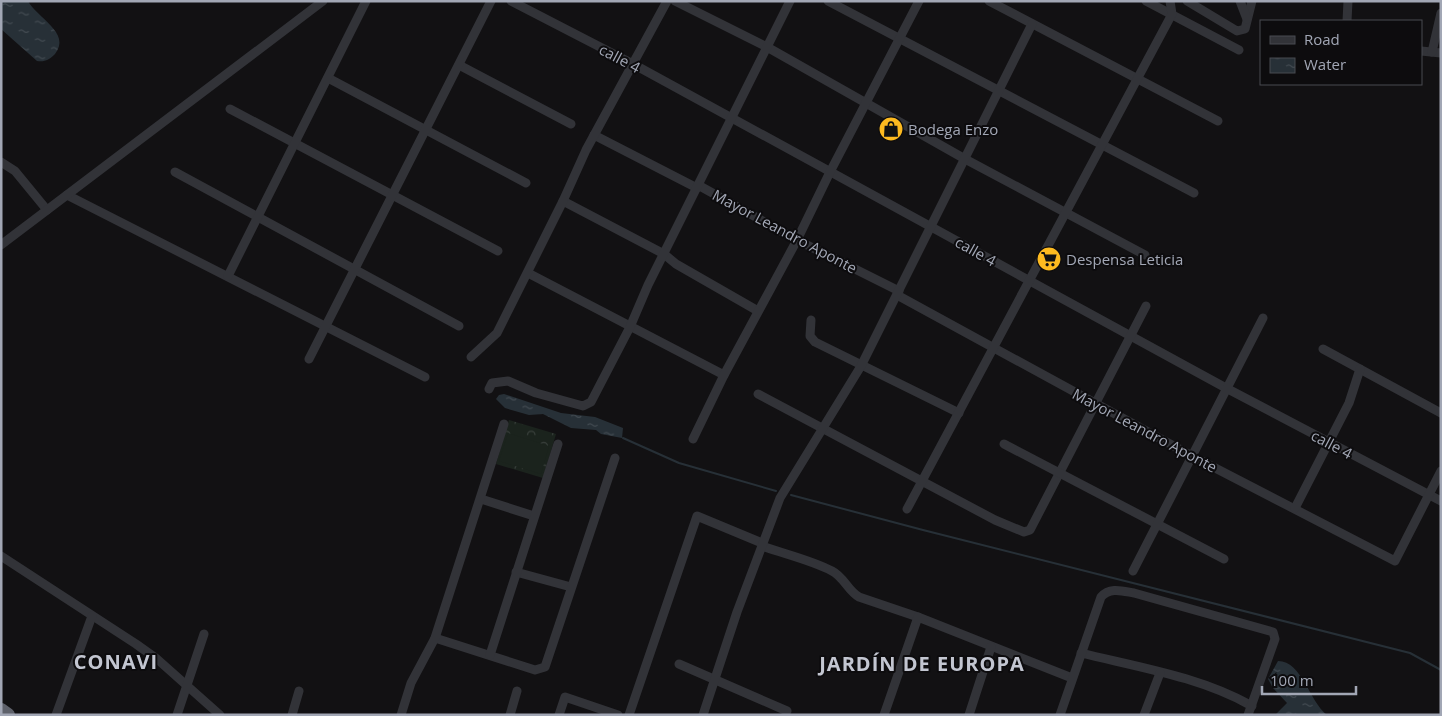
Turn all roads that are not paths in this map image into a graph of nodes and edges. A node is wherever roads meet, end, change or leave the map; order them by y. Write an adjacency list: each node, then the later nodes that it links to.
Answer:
1 (323, 1): 48 (street)
2 (366, 1): 29 (street)
3 (491, 1): 27 (street)
4 (511, 1): 28 (street, calle 4)
5 (667, 1): 28 (street)
6 (675, 1): 23 (street)
7 (790, 1): 23 (street)
8 (828, 1): 22 (street)
9 (919, 1): 22 (street)
10 (989, 1): 21 (street)
11 (1146, 1): 18 (street)
12 (1170, 1): 18 (street)
13 (1187, 1): 19 (street)
14 (1240, 1): 19 (street)
15 (1252, 1): 19 (street)
16 (1348, 1): 20 (street)
17 (1441, 13): 26 (street)
18 (1172, 14): 24 (street); 30 (street)
19 (1247, 19)
20 (1347, 20)
21 (1032, 24): 30 (street); 31 (street)
22 (899, 39): 31 (street); 32 (street)
23 (767, 47): 32 (street); 34 (street)
24 (1239, 50)
25 (1422, 51): 26 (street)
26 (1436, 53)
27 (459, 64): 36 (street); 37 (street)
28 (632, 64): 34 (street, calle 4); 38 (street)
29 (328, 78): 37 (street); 39 (street)
30 (1137, 78): 35 (street); 40 (street)
31 (997, 91): 40 (street); 41 (street)
32 (866, 104): 41 (street); 44 (street)
33 (230, 109): 39 (street)
34 (731, 118): 44 (street, calle 4); 46 (street)
35 (1218, 120)
36 (571, 124)
37 (426, 130): 45 (street); 49 (street)
38 (594, 135): 46 (street, Mayor Leandro Aponte); 50 (street)
39 (295, 144): 49 (street); 53 (street)
40 (1101, 146): 47 (street); 52 (street)
41 (966, 159): 52 (street); 54 (street)
42 (1, 162): 51 (street)
43 (175, 172): 53 (street)
44 (830, 172): 54 (street, calle 4); 55 (street)
45 (526, 182)
46 (698, 186): 55 (street, Mayor Leandro Aponte); 58 (street)
47 (1194, 193)
48 (67, 194): 51 (street); 62 (street)
49 (392, 195): 57 (street); 60 (street)
50 (563, 201): 58 (street); 61 (street)
51 (47, 210): 56 (street)
52 (1066, 213): 59 (street); 63 (street)
53 (258, 217): 60 (street); 62 (street)
54 (930, 226): 63 (street, calle 4); 64 (street)
55 (797, 240): 64 (street, Mayor Leandro Aponte); 66 (street)
56 (1, 245)
57 (498, 251)
58 (664, 254): 66 (street); 71 (street)
59 (1145, 255)
60 (354, 269): 69 (street); 70 (street)
61 (528, 273): 71 (street); 75 (street)
62 (228, 276): 69 (street)
63 (1030, 281): 72 (street, calle 4); 73 (street)
64 (898, 293): 73 (street, Mayor Leandro Aponte); 77 (street)
65 (1146, 306): 72 (street)
66 (758, 311): 79 (street)
67 (1263, 318): 82 (street)
68 (811, 320): 77 (street)
69 (326, 326): 76 (street); 80 (street)
70 (459, 326)
71 (630, 327): 79 (street); 81 (street)
72 (1130, 334): 82 (street, calle 4); 84 (street)
73 (993, 347): 84 (street, Mayor Leandro Aponte); 85 (street)
74 (1324, 349): 78 (street)
75 (471, 357)
76 (308, 359)
77 (861, 366): 85 (street); 88 (street)
78 (1360, 369): 86 (street); 90 (street)
79 (724, 375): 89 (street)
80 (425, 377)
81 (489, 388)
82 (1226, 388): 90 (street, calle 4); 93 (street)
83 (758, 394): 88 (street)
84 (1096, 404): 93 (street, Mayor Leandro Aponte); 96 (street)
85 (959, 413): 97 (street)
86 (1441, 413)
87 (504, 424): 99 (street)
88 (824, 428): 97 (street); 105 (street)
89 (693, 439)
90 (1330, 442): 98 (street, calle 4); 101 (street)
91 (558, 444): 103 (street)
92 (1004, 444): 96 (street)
93 (1192, 456): 101 (street, Mayor Leandro Aponte); 104 (street)
94 (615, 458): 110 (street)
95 (1441, 471): 98 (street)
96 (1060, 473): 97 (street); 104 (street)
97 (922, 481): 102 (street)
98 (1429, 494): 100 (street, calle 4); 101 (street, Mayor Leandro Aponte)
99 (480, 499): 103 (street); 114 (street)
100 (1441, 501)
101 (1295, 508)
102 (908, 509)
103 (534, 516): 109 (street)
104 (1158, 525): 107 (street); 108 (street)
105 (762, 545): 112 (street); 121 (street); 137 (street)
106 (1, 556): 111 (street)
107 (1224, 560)
108 (1133, 571)
109 (516, 572): 110 (street); 117 (street)
110 (571, 587): 117 (street)
111 (92, 616): 122 (street); 129 (street)
112 (918, 617): 115 (street); 139 (street)
113 (204, 634): 122 (street)
114 (435, 638): 117 (street); 133 (street)
115 (992, 647): 120 (street); 140 (street)
116 (1081, 653): 119 (street); 120 (street); 126 (street)
117 (490, 655)
118 (679, 664): 121 (street)
119 (1160, 672): 126 (street); 142 (street)
120 (1072, 678): 141 (street)
121 (716, 679): 127 (street); 138 (street)
122 (187, 687): 130 (street); 131 (street)
123 (518, 691): 134 (street)
124 (299, 692): 132 (street)
125 (1, 710): 128 (highway)
126 (1250, 710)
127 (787, 711)
128 (8, 715)
129 (56, 715)
130 (176, 715)
131 (220, 715)
132 (292, 715)
133 (401, 715)
134 (510, 715)
135 (559, 715): 136 (street)
136 (618, 715)
137 (629, 715)
138 (703, 715)
139 (884, 715)
140 (969, 715)
141 (1060, 715)
142 (1144, 715)

